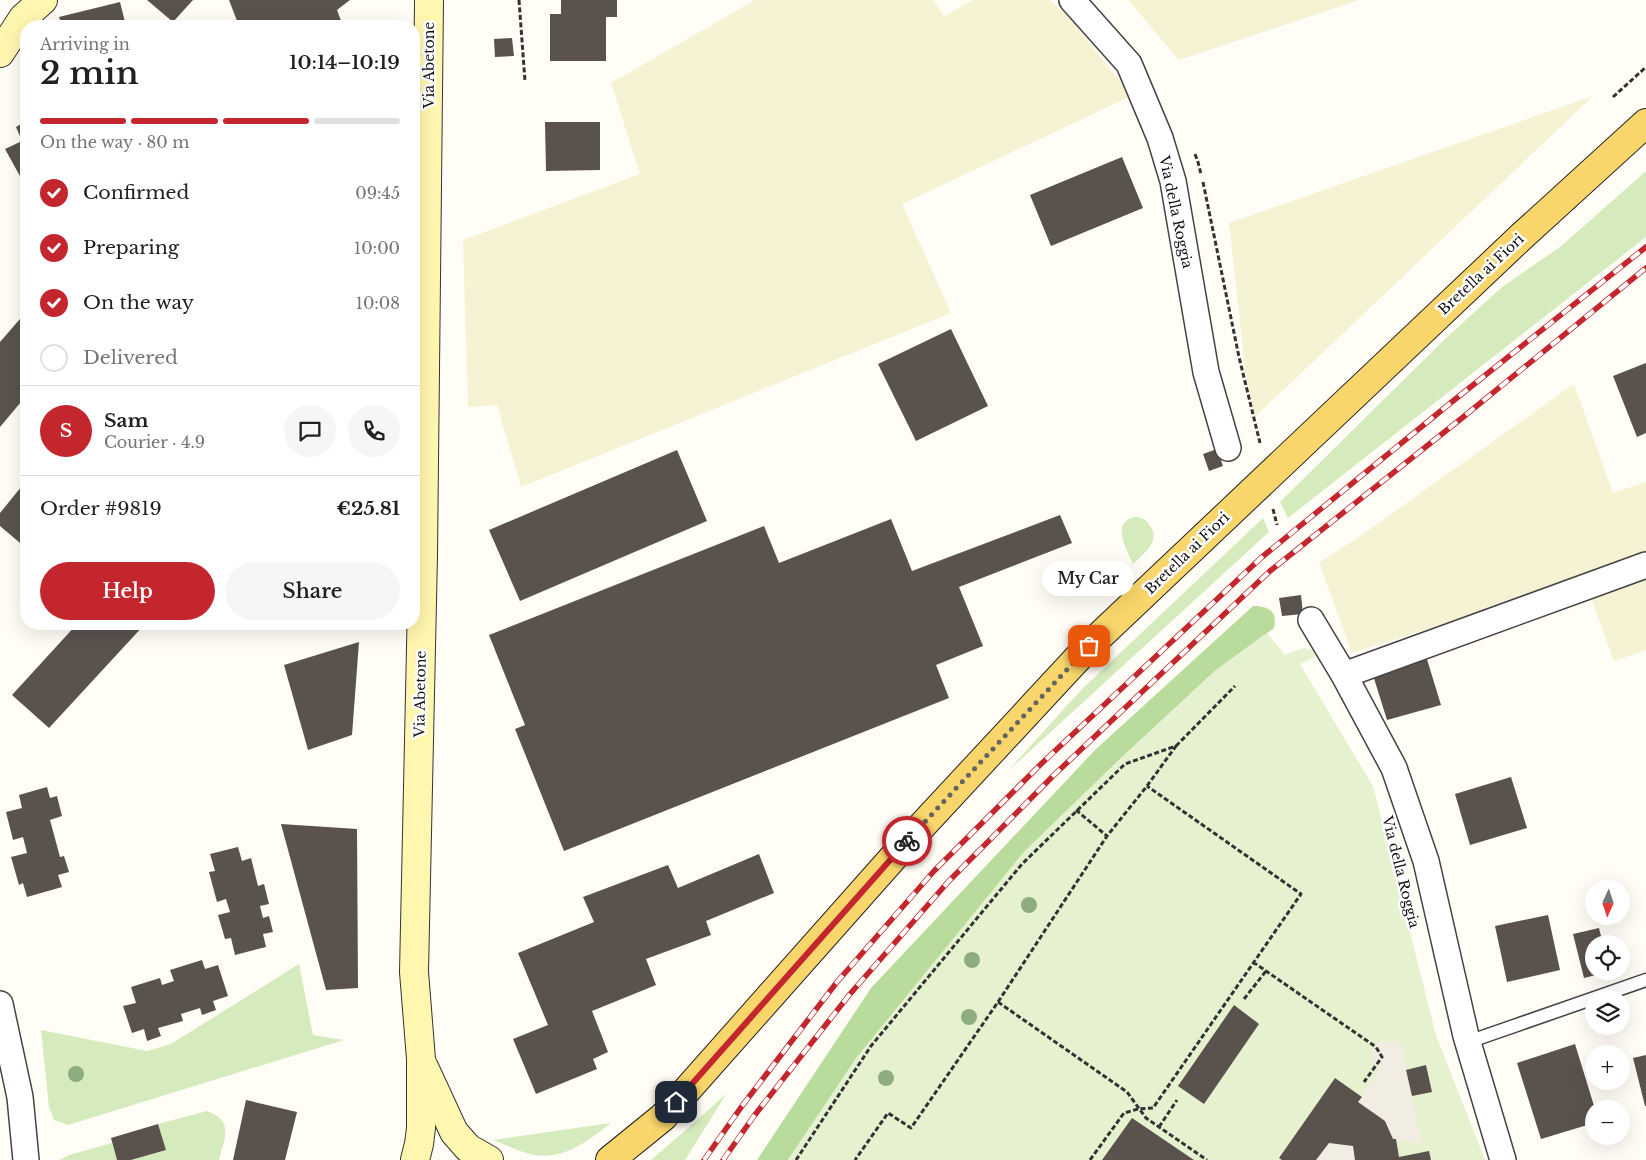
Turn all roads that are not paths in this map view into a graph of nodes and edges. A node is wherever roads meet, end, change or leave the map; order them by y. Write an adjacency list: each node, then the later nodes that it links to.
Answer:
1 (43, 0): 4 (main road)
2 (429, 0): 15 (main road, Via Abetone)
3 (1072, 0): 8 (street, Via della Roggia)
4 (21, 20)
5 (20, 21): 6 (main road)
6 (0, 53)
7 (1646, 123): 19 (main road, Bretella ai Fiori)
8 (1228, 448)
9 (1646, 565): 11 (street)
10 (1311, 620): 11 (street, Via della Roggia)
11 (1344, 675): 14 (street, Via della Roggia)
12 (1646, 980): 14 (lane)
13 (0, 1004): 16 (street)
14 (1468, 1042): 20 (street, Via della Roggia)
15 (421, 1059): 17 (main road, Via Abetone); 18 (main road)
16 (26, 1160)
17 (415, 1160)
18 (489, 1160)
19 (610, 1160)
20 (1503, 1160)

